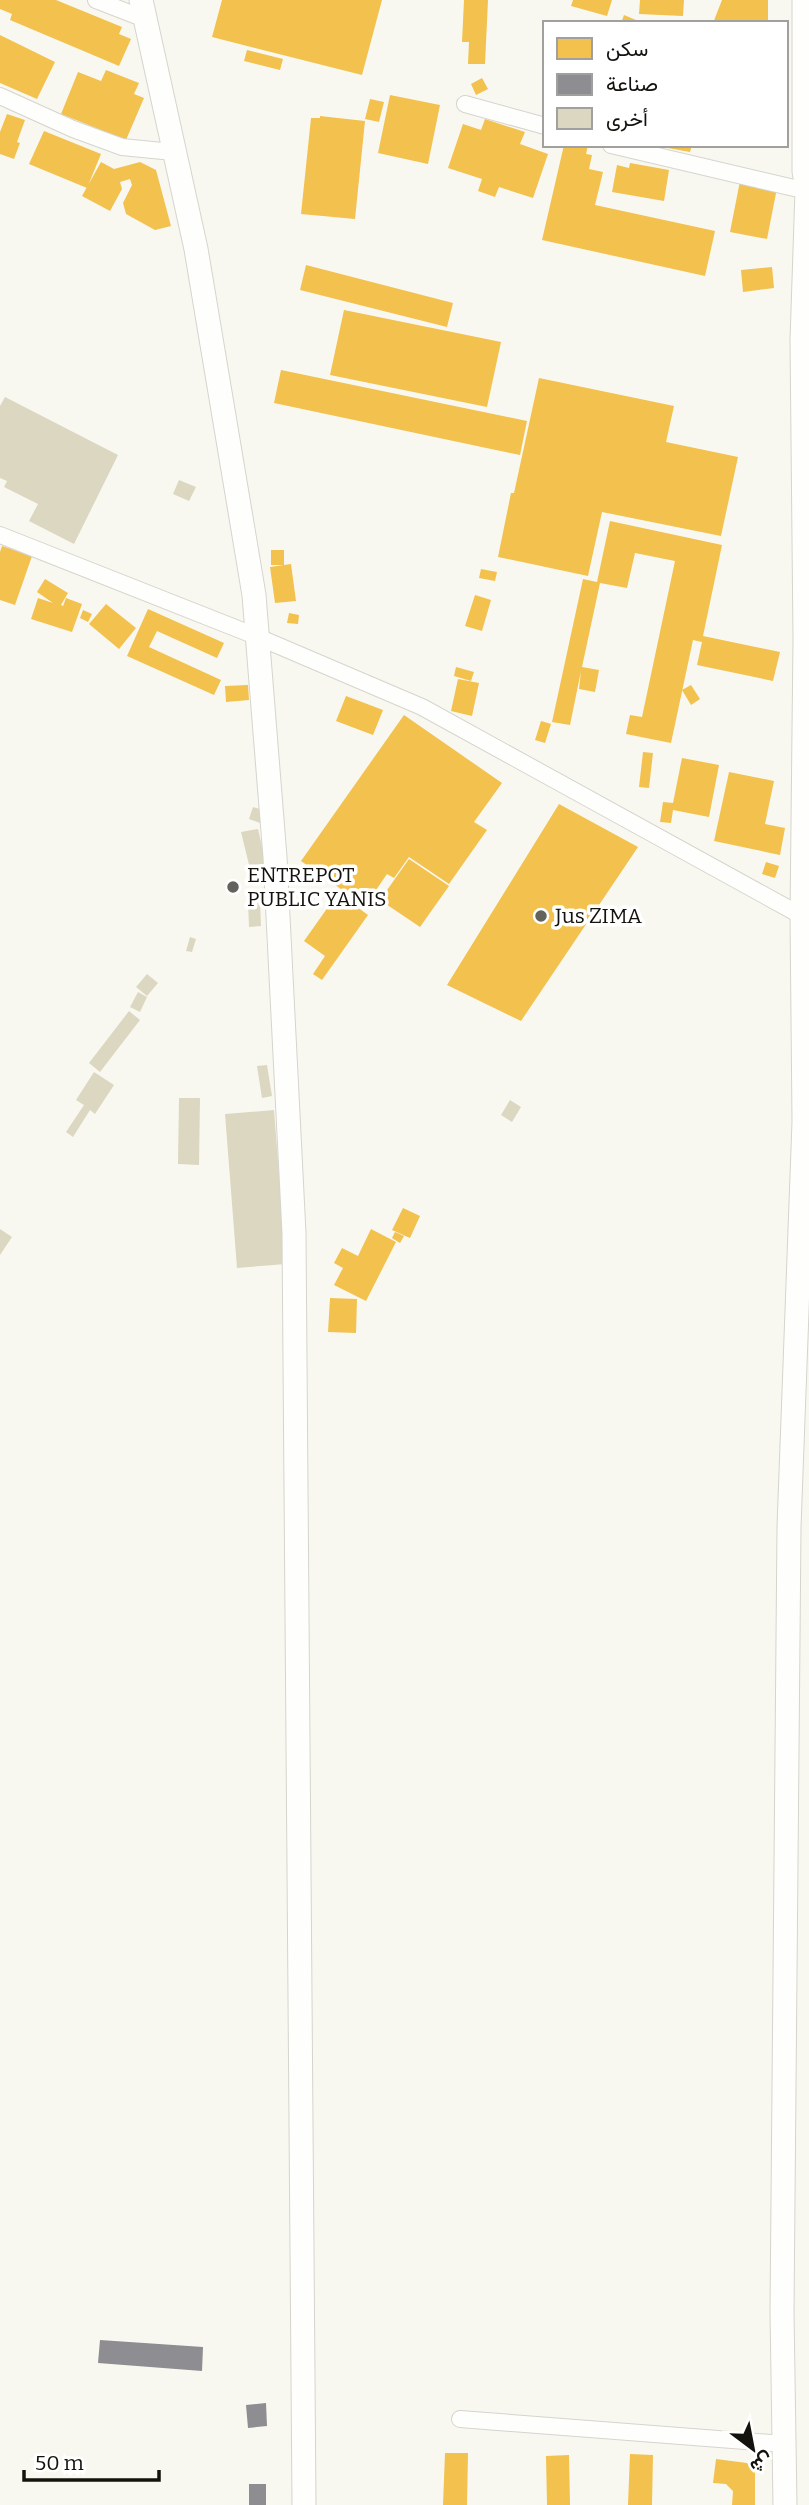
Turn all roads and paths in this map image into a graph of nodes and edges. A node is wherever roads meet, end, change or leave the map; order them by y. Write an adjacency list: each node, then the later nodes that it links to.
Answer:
1 (96, 0): 2 (street)
2 (143, 9): 9 (main road)
3 (806, 12): 4 (main road)
4 (795, 89): 10 (main road)
5 (0, 96): 9 (street)
6 (465, 104): 7 (street)
7 (543, 125)
8 (618, 147): 10 (street)
9 (173, 152): 13 (main road)
10 (807, 177): 11 (main road)
11 (806, 339): 14 (main road)
12 (0, 534): 13 (street)
13 (258, 637): 16 (street); 19 (main road)
14 (807, 638): 15 (main road)
15 (806, 866): 16 (main road)
16 (802, 916): 18 (main road)
17 (460, 2419): 18 (street)
18 (784, 2444): 20 (main road)
19 (304, 2505)
20 (785, 2505)

